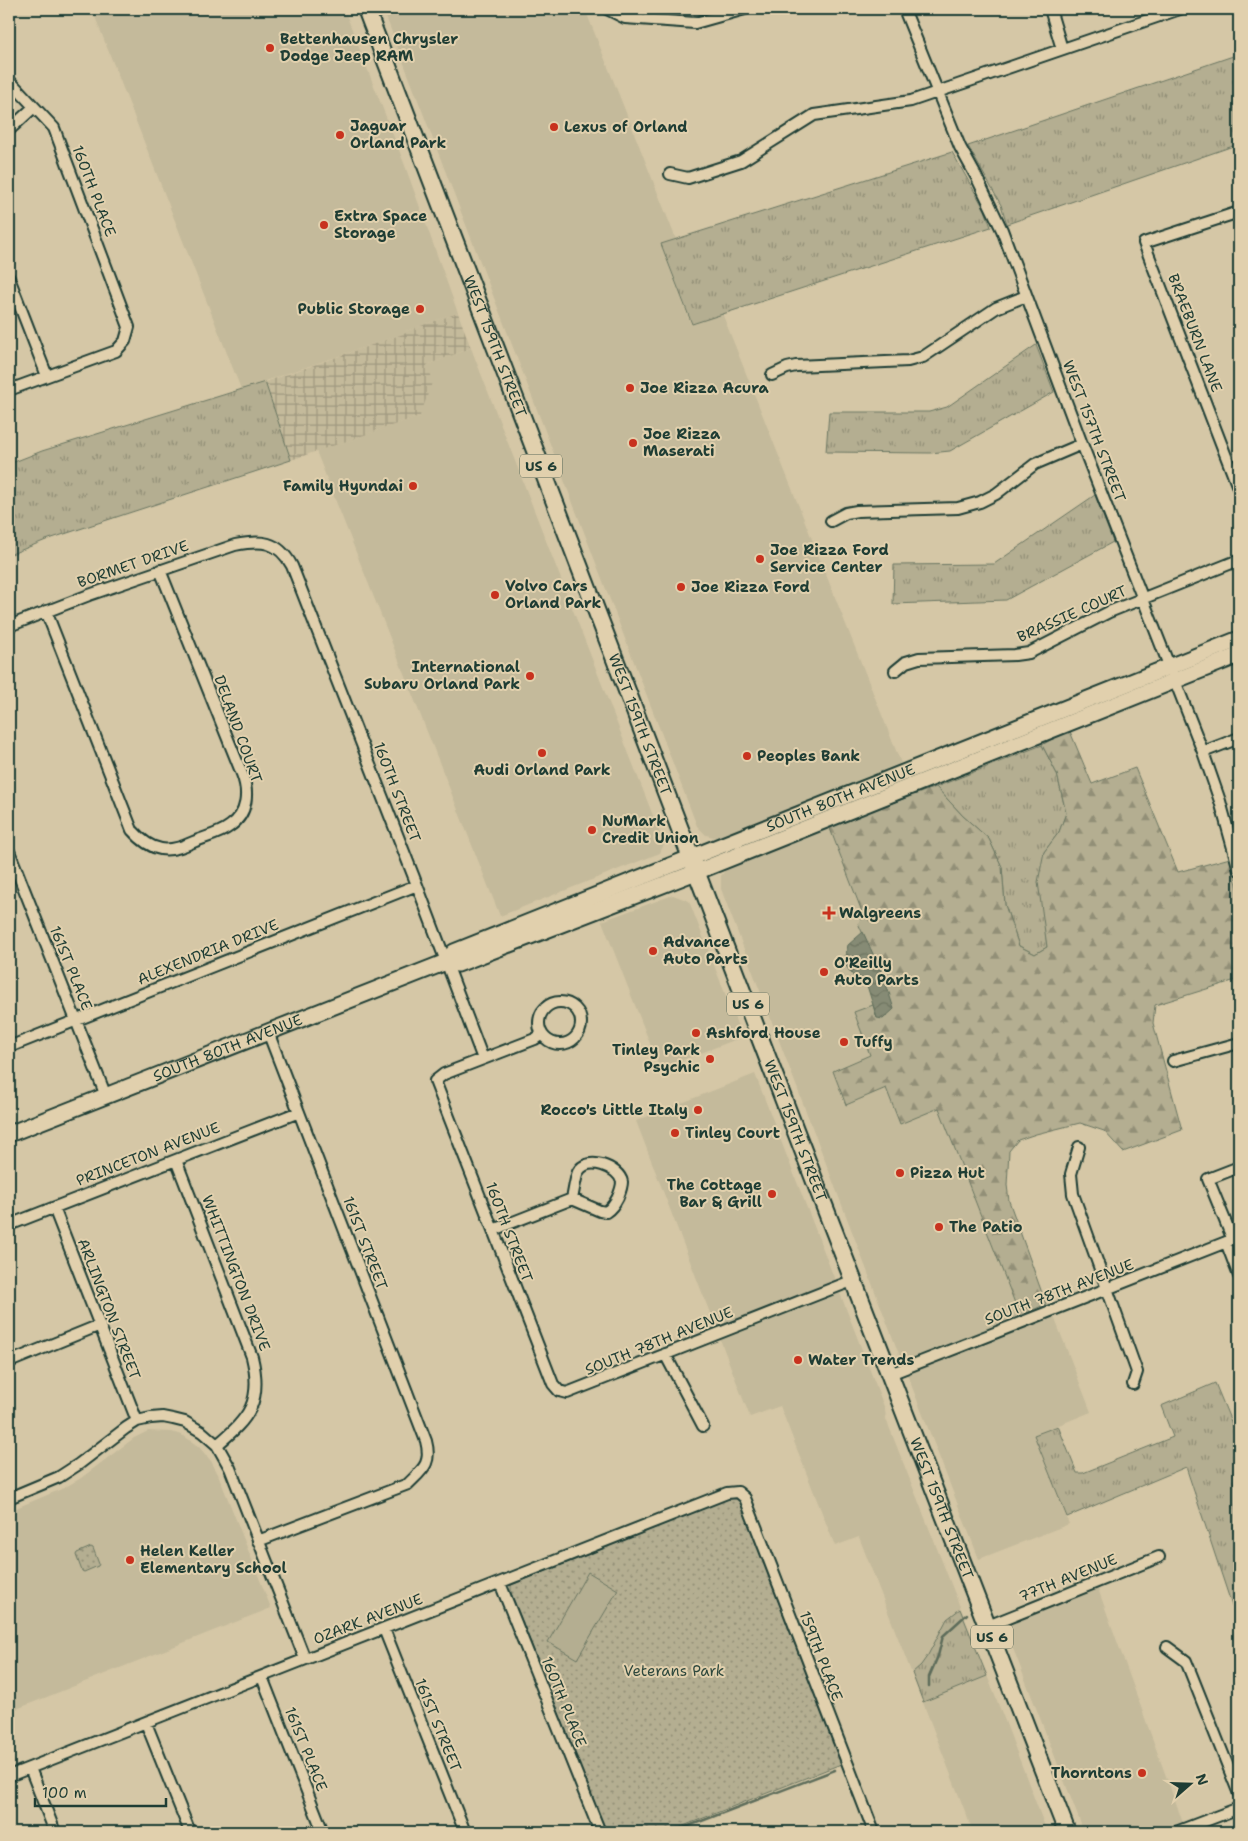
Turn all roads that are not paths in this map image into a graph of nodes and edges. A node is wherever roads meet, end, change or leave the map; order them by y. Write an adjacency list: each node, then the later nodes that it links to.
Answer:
1 (366, 9): 35 (main road, WEST 159TH STREET / US 6)
2 (607, 9): 3 (street)
3 (745, 9)
4 (904, 9): 9 (street, WEST 157TH STREET)
5 (1050, 9): 7 (street)
6 (1180, 9): 7 (street)
7 (1062, 49): 9 (street)
8 (9, 80): 10 (street, 160TH PLACE)
9 (936, 91): 12 (street); 15 (street, WEST 157TH STREET)
10 (34, 107): 11 (street); 17 (street, 160TH PLACE)
11 (9, 130)
12 (670, 174)
13 (1239, 212): 20 (street, BRAEBURN LANE)
14 (9, 278): 17 (street)
15 (1026, 296): 16 (street); 19 (street, WEST 157TH STREET)
16 (772, 375)
17 (47, 376): 18 (street)
18 (9, 390)
19 (1082, 444): 21 (street); 25 (street, WEST 157TH STREET)
20 (1239, 490)
21 (831, 521)
22 (270, 545): 24 (street, BORMET DRIVE); 37 (street, 160TH STREET)
23 (1239, 560): 25 (street, BRASSIE COURT)
24 (160, 570): 26 (street, BORMET DRIVE); 26 (street, DELAND COURT)
25 (1144, 598): 30 (street, BRASSIE COURT); 31 (street, WEST 157TH STREET)
26 (46, 611): 27 (street, BORMET DRIVE)
27 (9, 626)
28 (1239, 639): 31 (street, SOUTH 80TH AVENUE)
29 (1239, 655): 31 (street, SOUTH 80TH AVENUE)
30 (895, 671)
31 (1172, 673): 33 (street, WEST 157TH STREET); 35 (street, SOUTH 80TH AVENUE)
32 (1239, 738): 33 (street)
33 (1203, 752): 36 (street, WEST 157TH STREET)
34 (9, 851): 39 (street, 161ST PLACE)
35 (694, 864): 38 (street, SOUTH 80TH AVENUE); 58 (main road, WEST 159TH STREET / US 6)
36 (1239, 870)
37 (417, 885): 38 (street, 160TH STREET); 39 (street, ALEXENDRIA DRIVE)
38 (446, 962): 40 (street, SOUTH 80TH AVENUE); 44 (street, 160TH STREET)
39 (76, 1020): 43 (street, ALEXENDRIA DRIVE); 46 (street, 161ST PLACE)
40 (268, 1032): 46 (street, SOUTH 80TH AVENUE); 47 (street, 161ST STREET)
41 (542, 1034): 41 (street); 44 (street)
42 (1239, 1043): 45 (street)
43 (9, 1047)
44 (483, 1059): 55 (street, 160TH STREET)
45 (1173, 1061)
46 (106, 1096): 48 (street, SOUTH 80TH AVENUE)
47 (299, 1112): 50 (street, PRINCETON AVENUE); 71 (street, 161ST STREET)
48 (9, 1134)
49 (1079, 1147): 59 (street)
50 (176, 1160): 53 (street, PRINCETON AVENUE); 68 (street, WHITTINGTON DRIVE)
51 (1239, 1166): 56 (street)
52 (572, 1199): 52 (street); 55 (street)
53 (54, 1208): 54 (street, PRINCETON AVENUE); 60 (street, ARLINGTON STREET)
54 (9, 1225)
55 (493, 1230): 65 (street, 160TH STREET)
56 (1233, 1240): 57 (street); 59 (street, SOUTH 78TH AVENUE)
57 (1239, 1276)
58 (854, 1280): 61 (street, SOUTH 78TH AVENUE); 63 (main road, WEST 159TH STREET / US 6)
59 (1108, 1289): 63 (street, SOUTH 78TH AVENUE); 64 (street)
60 (100, 1326): 62 (street); 66 (street, ARLINGTON STREET)
61 (665, 1354): 65 (street, SOUTH 78TH AVENUE); 67 (street)
62 (9, 1362)
63 (890, 1374): 74 (main road, WEST 159TH STREET / US 6)
64 (1133, 1384)
65 (559, 1391)
66 (137, 1421): 68 (street); 70 (street)
67 (703, 1426)
68 (217, 1446): 71 (street)
69 (738, 1492): 73 (street, OZARK AVENUE); 89 (street, 159TH PLACE)
70 (9, 1498)
71 (258, 1541): 77 (street)
72 (1159, 1557): 74 (street, 77TH AVENUE)
73 (500, 1583): 75 (street, OZARK AVENUE); 88 (street, 160TH PLACE)
74 (988, 1626): 90 (main road, WEST 159TH STREET / US 6)
75 (384, 1629): 77 (street, OZARK AVENUE); 87 (street, 161ST STREET)
76 (1168, 1647): 82 (street)
77 (305, 1660): 78 (street, OZARK AVENUE)
78 (262, 1677): 79 (street, OZARK AVENUE); 86 (street, 161ST PLACE)
79 (146, 1723): 80 (street, OZARK AVENUE); 85 (street)
80 (30, 1768): 81 (street, OZARK AVENUE); 84 (street)
81 (9, 1776)
82 (1239, 1794)
83 (1239, 1808): 91 (street)
84 (55, 1832)
85 (190, 1832)
86 (324, 1832)
87 (465, 1832)
88 (600, 1832)
89 (874, 1832)
90 (1067, 1832)
91 (1176, 1832)

